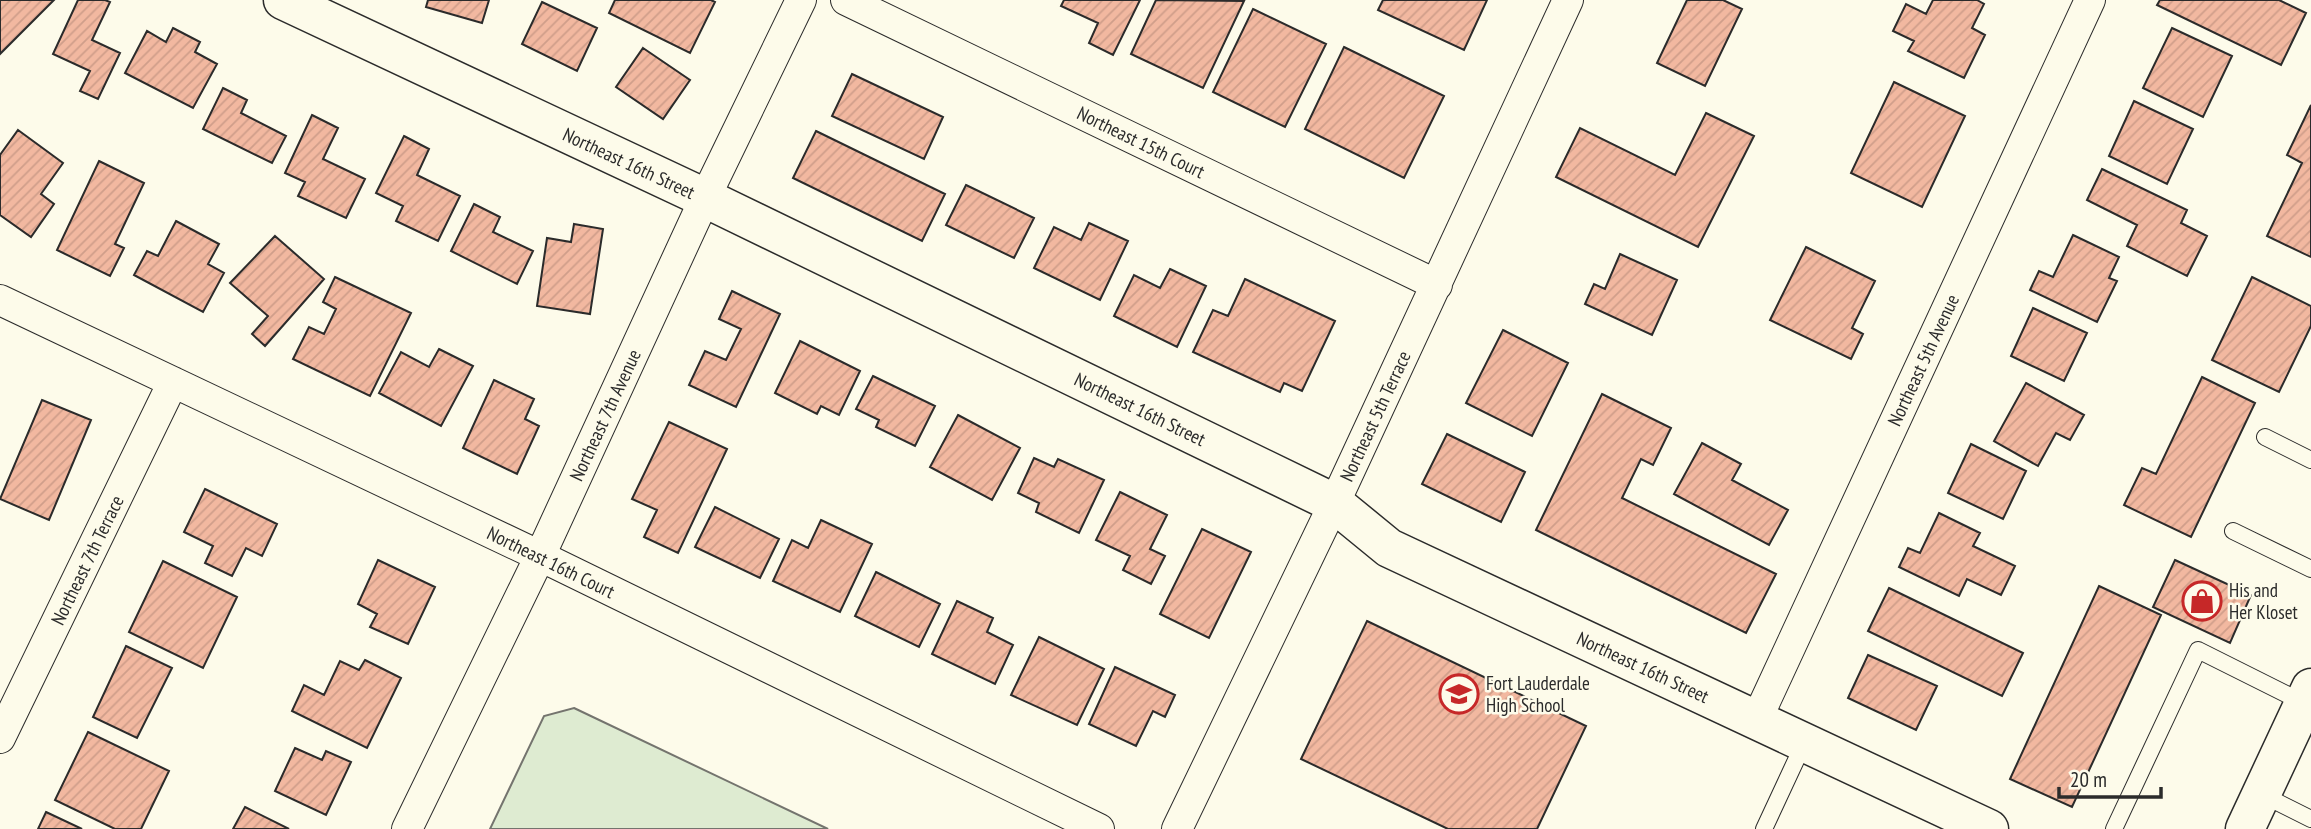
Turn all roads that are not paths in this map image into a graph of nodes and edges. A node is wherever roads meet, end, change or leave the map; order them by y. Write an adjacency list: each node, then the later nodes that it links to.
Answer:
1 (283, 0): 6 (street, Northeast 16th Street)
2 (801, 0): 6 (street, Northeast 7th Avenue)
3 (846, 0): 7 (street, Northeast 15th Court)
4 (1568, 0): 7 (street, Northeast 5th Terrace)
5 (2090, 0): 17 (street, Northeast 5th Avenue)
6 (705, 198): 12 (street, Northeast 16th Street); 14 (street, Northeast 7th Avenue)
7 (1437, 285): 12 (street, Northeast 5th Terrace)
8 (0, 300): 9 (street, Northeast 16th Court)
9 (173, 382): 14 (street, Northeast 16th Court); 18 (street, Northeast 7th Terrace)
10 (2264, 437): 11 (lane)
11 (2311, 460)
12 (1334, 503): 17 (street, Northeast 16th Street); 24 (street, Northeast 5th Terrace)
13 (2233, 531): 15 (lane)
14 (540, 556): 22 (street, Northeast 7th Avenue); 23 (street, Northeast 16th Court)
15 (2311, 569)
16 (2308, 696): 20 (street); 27 (lane)
17 (1756, 721): 19 (street, Northeast 16th Street)
18 (0, 738)
19 (1804, 743): 25 (lane); 26 (street, Northeast 16th Street)
20 (2261, 794): 21 (lane); 28 (street)
21 (2311, 819)
22 (407, 829)
23 (1099, 829)
24 (1177, 829)
25 (1764, 829)
26 (1989, 829)
27 (2114, 829)
28 (2245, 829)

